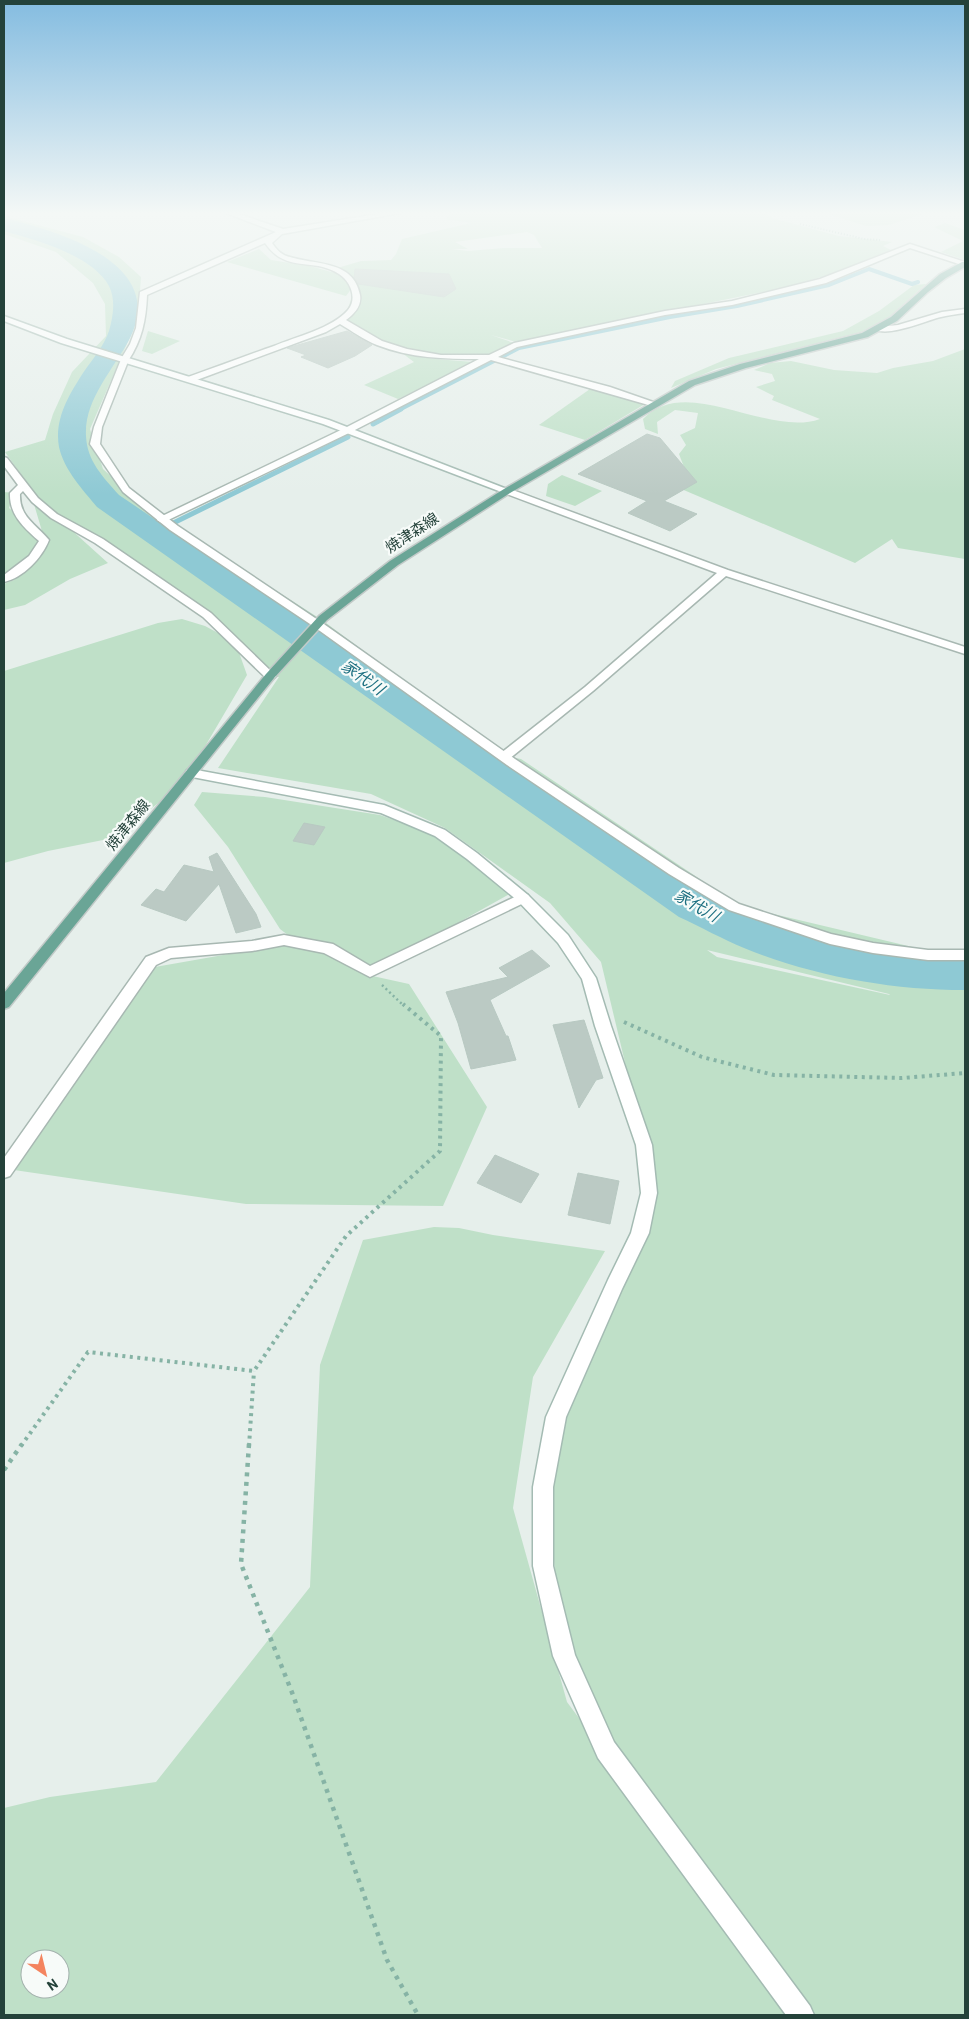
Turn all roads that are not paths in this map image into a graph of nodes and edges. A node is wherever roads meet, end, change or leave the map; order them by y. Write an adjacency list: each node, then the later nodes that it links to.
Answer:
1 (143, 306): 10 (street)
2 (356, 306): 7 (street)
3 (711, 306): 9 (street)
4 (909, 306): 8 (main road, 焼津森線)
5 (965, 311): 8 (street)
6 (4, 318): 10 (street)
7 (341, 321): 9 (street); 11 (street)
8 (879, 329): 12 (main road, 焼津森線)
9 (492, 358): 12 (street); 13 (street)
10 (125, 359): 11 (street); 17 (street)
11 (191, 379): 13 (street)
12 (655, 404): 16 (main road, 焼津森線)
13 (348, 430): 16 (street); 17 (street)
14 (4, 460): 15 (street)
15 (23, 486): 19 (street); 22 (street)
16 (507, 491): 18 (street); 20 (main road, 焼津森線)
17 (168, 524): 20 (street)
18 (724, 572): 21 (street); 23 (street)
19 (4, 579)
20 (320, 621): 22 (main road, 焼津森線); 23 (street)
21 (965, 651)
22 (270, 676): 24 (main road, 焼津森線)
23 (505, 756): 26 (street)
24 (191, 773): 25 (street); 27 (main road, 焼津森線)
25 (523, 898): 28 (street); 29 (street)
26 (965, 955)
27 (4, 1003)
28 (4, 1171)
29 (801, 2015)

